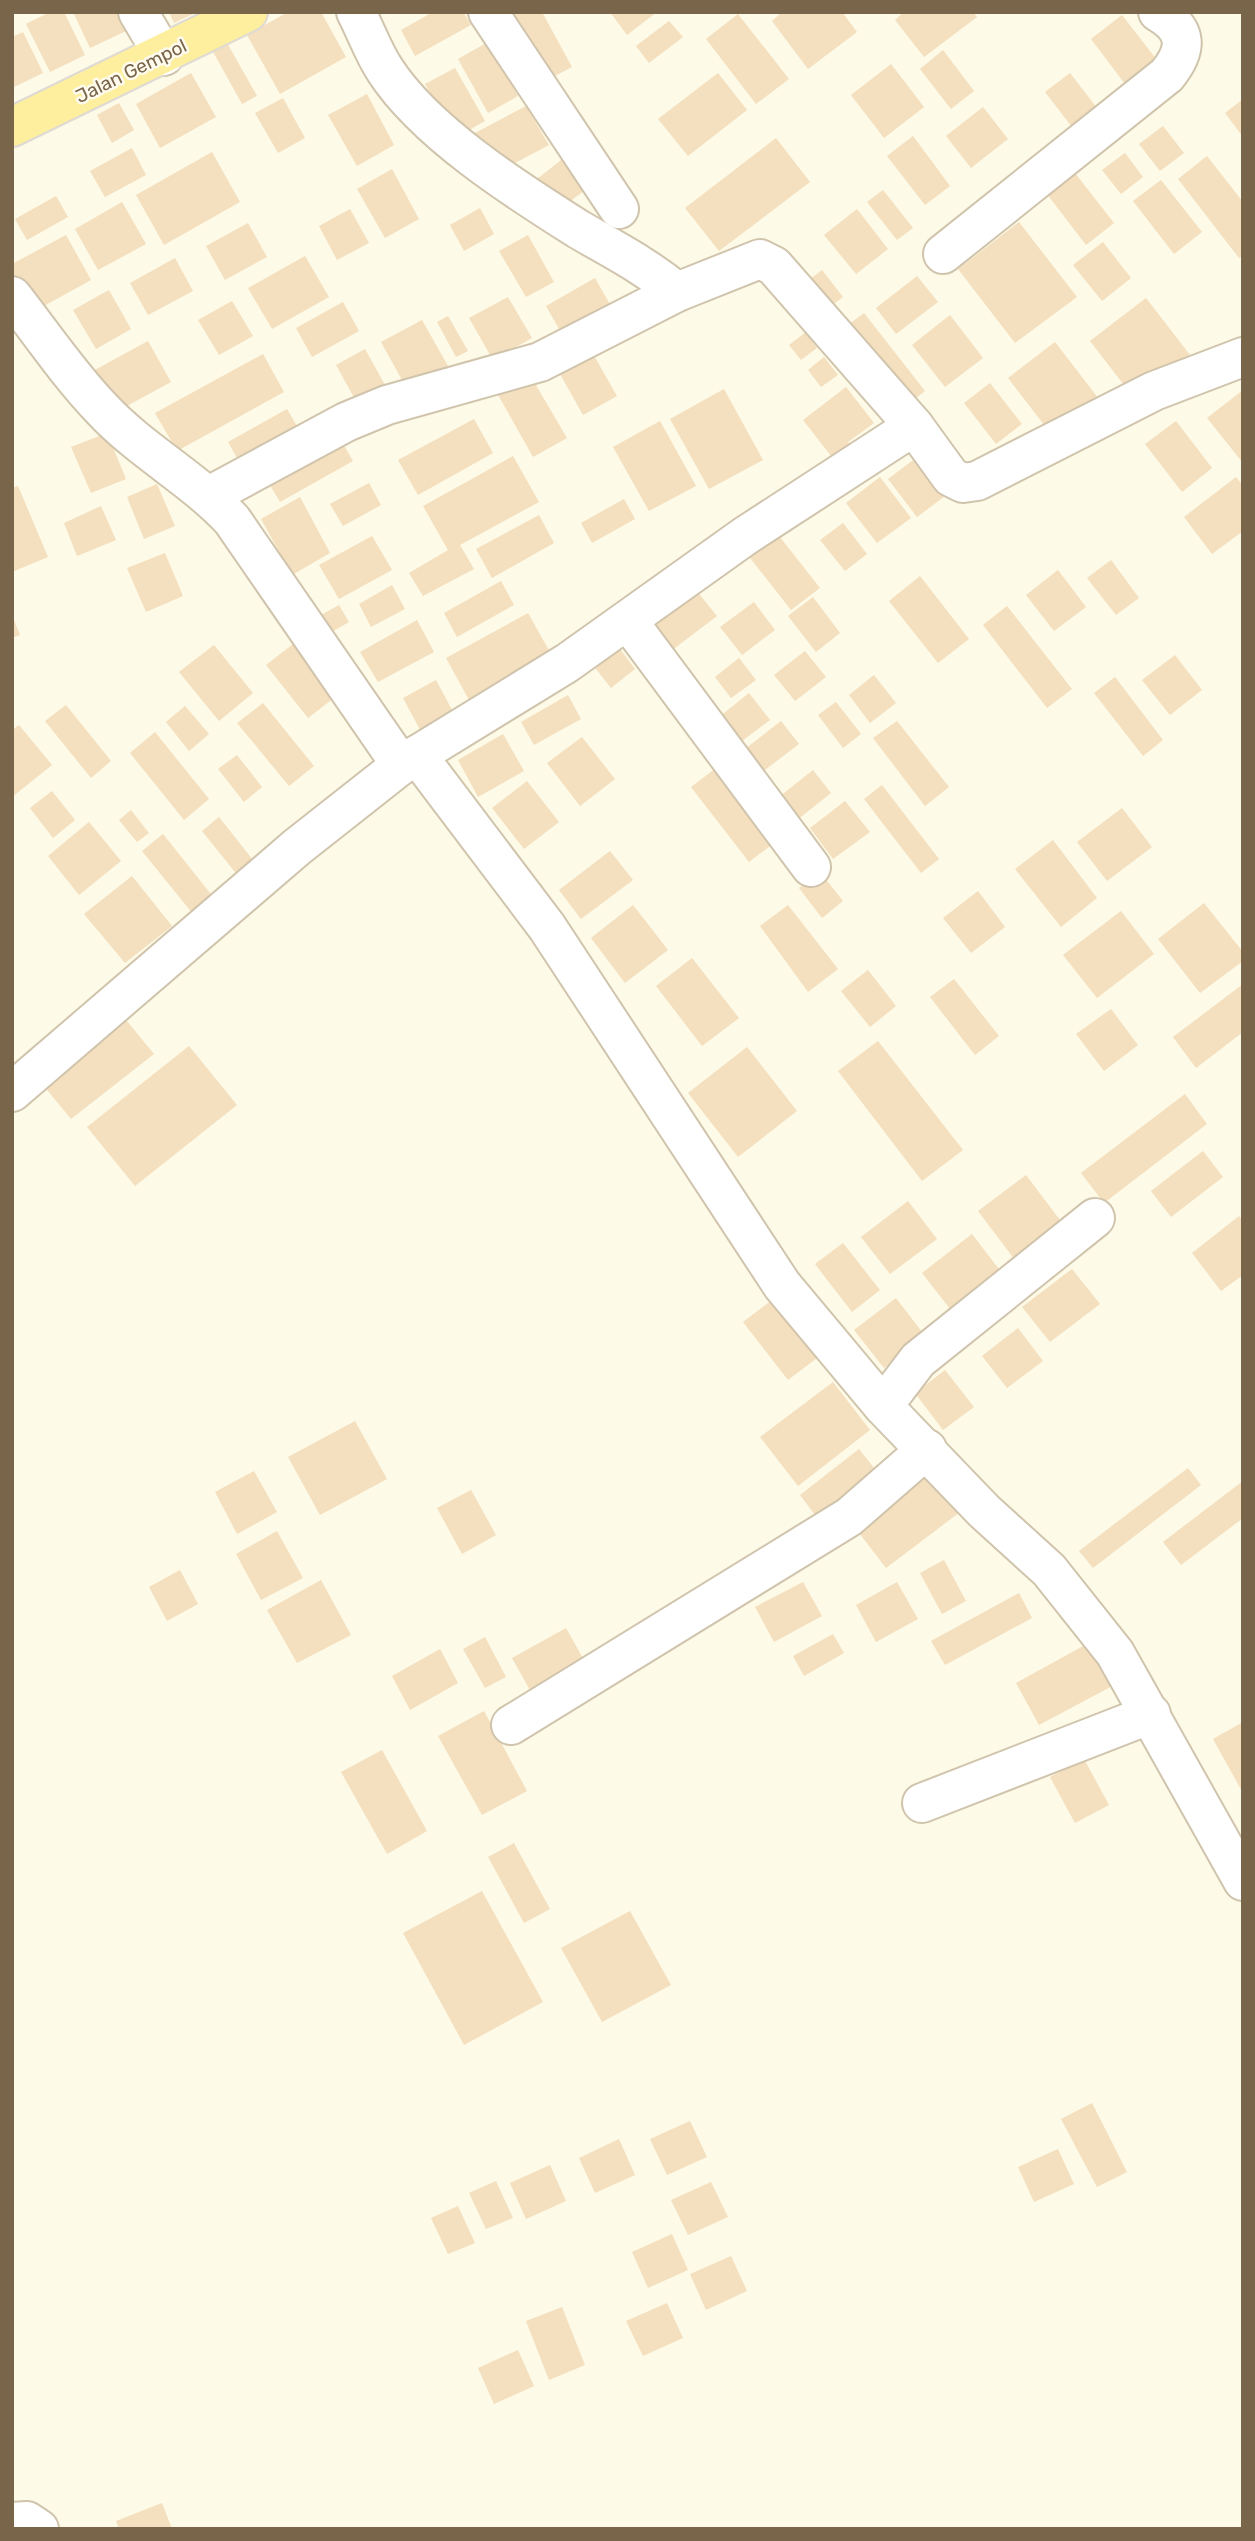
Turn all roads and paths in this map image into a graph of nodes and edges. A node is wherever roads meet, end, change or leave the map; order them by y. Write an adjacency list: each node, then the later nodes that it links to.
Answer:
1 (138, 12): 6 (street)
2 (248, 12): 6 (main road, Jalan Gempol)
3 (356, 12): 10 (street)
4 (488, 12): 8 (street)
5 (1158, 12): 9 (street)
6 (164, 56): 7 (main road, Jalan Gempol)
7 (12, 127)
8 (619, 209)
9 (943, 254)
10 (677, 292): 13 (street); 14 (street)
11 (12, 296): 14 (street)
12 (1243, 357): 13 (street)
13 (914, 426): 15 (street)
14 (209, 496): 16 (street)
15 (628, 621): 16 (street); 17 (street)
16 (409, 760): 18 (street); 20 (street)
17 (811, 867)
18 (12, 1092)
19 (1095, 1218): 20 (street)
20 (883, 1406): 21 (street)
21 (927, 1449): 22 (street); 23 (street)
22 (1151, 1714): 24 (street); 25 (street)
23 (511, 1725)
24 (922, 1803)
25 (1243, 1881)
26 (12, 2522): 27 (street)
27 (39, 2529)

